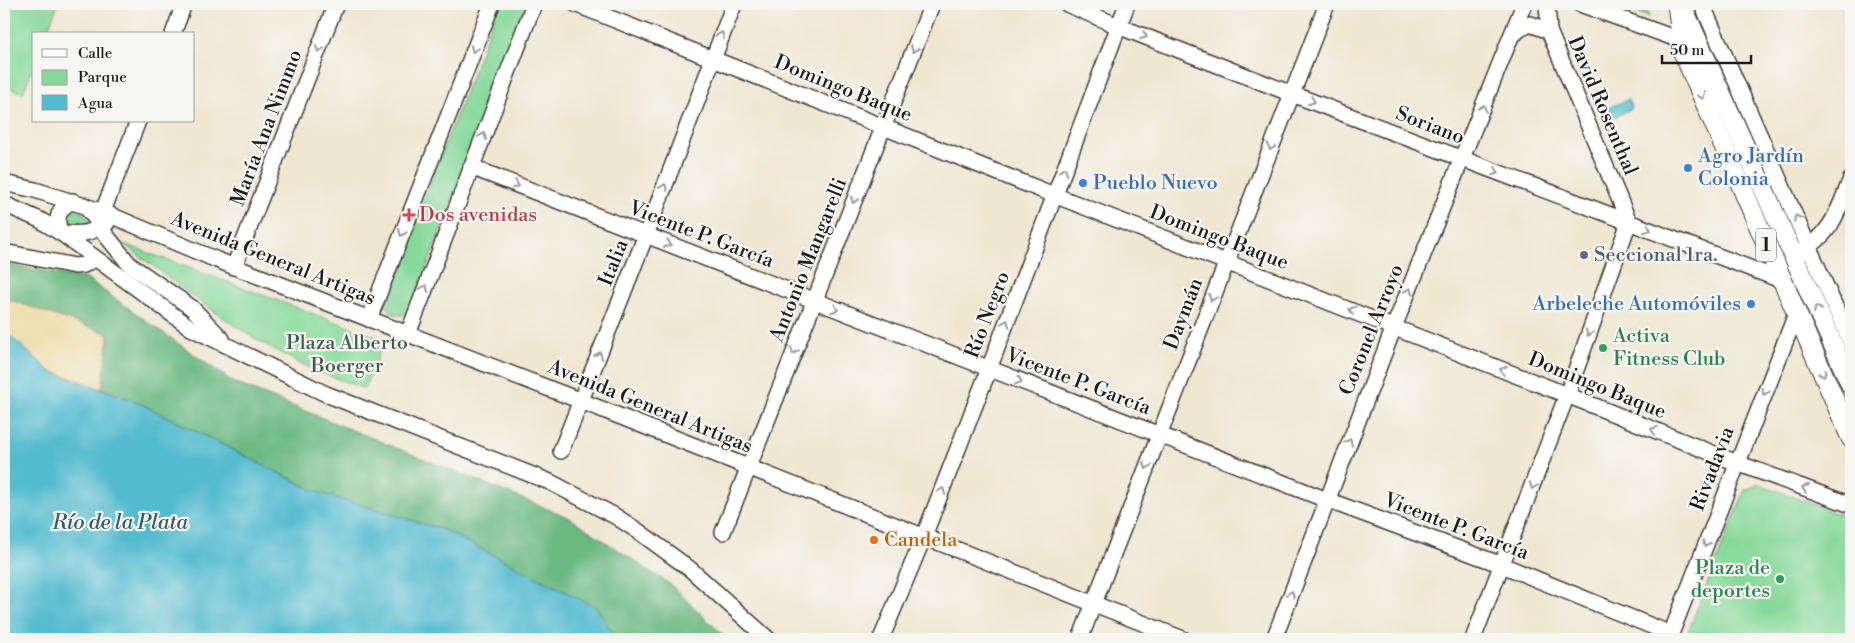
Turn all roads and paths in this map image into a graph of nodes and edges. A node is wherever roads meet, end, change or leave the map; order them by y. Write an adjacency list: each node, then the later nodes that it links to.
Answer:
1 (184, 4): 19 (street)
2 (336, 4): 42 (street, María Ana Nimmo, one-way to 42)
3 (492, 4): 46 (street, one-way to 46)
4 (534, 4): 27 (street, one-way to 4)
5 (575, 4): 22 (street, Domingo Baque)
6 (734, 4): 22 (street, Italia, one-way to 6)
7 (932, 4): 25 (street, Antonio Mangarelli, one-way to 25)
8 (1067, 4): 17 (street, Soriano)
9 (1127, 4): 17 (street, Río Negro)
10 (1327, 4): 23 (street, Daymán)
11 (1524, 4): 20 (street, Coronel Arroyo)
12 (1547, 4): 18 (street, David Rosenthal)
13 (1580, 4): 21 (street)
14 (1677, 4): 21 (main road, 1)
15 (1681, 4): 21 (main road, 1)
16 (1702, 4): 21 (street)
17 (1118, 26): 23 (street, Soriano, one-way to 23); 30 (street, Río Negro, one-way to 17)
18 (1549, 31): 20 (street); 34 (street, David Rosenthal)
19 (174, 32)
20 (1512, 37): 26 (street, Coronel Arroyo, one-way to 20)
21 (1695, 45): 37 (main road, 1, one-way to 21); 39 (main road, 1, one-way to 39)
22 (712, 58): 25 (street, Domingo Baque); 36 (street, Italia, one-way to 22)
23 (1292, 94): 26 (street, Soriano, one-way to 26); 41 (street, Daymán, one-way to 41)
24 (138, 122): 33 (street)
25 (883, 127): 30 (street, Domingo Baque); 44 (street, Antonio Mangarelli, one-way to 44)
26 (1462, 160): 34 (street, Soriano, one-way to 34); 48 (street, Coronel Arroyo, one-way to 26)
27 (471, 167): 36 (street, Vicente P. García, one-way to 36); 49 (street, one-way to 27)
28 (1851, 179): 37 (street)
29 (4, 183): 31 (street)
30 (1054, 195): 41 (street, Domingo Baque); 53 (street, Río Negro, one-way to 30)
31 (78, 203): 33 (street); 35 (street)
32 (4, 204): 35 (street)
33 (101, 219): 35 (street); 42 (street, Avenida General Artigas); 52 (street)
34 (1629, 222): 43 (street, Soriano, one-way to 43); 55 (street, one-way to 55)
35 (61, 233): 40 (street)
36 (646, 236): 44 (street, Vicente P. García, one-way to 44); 56 (street, Italia, one-way to 36)
37 (1798, 250): 39 (street); 47 (main road, 1, one-way to 37)
38 (4, 252): 40 (street)
39 (1771, 256): 43 (main road, 1)
40 (95, 258): 52 (street)
41 (1226, 261): 48 (street, Domingo Baque, one-way to 41); 57 (street, Daymán, one-way to 57)
42 (234, 267): 46 (street, Avenida General Artigas)
43 (1781, 280): 45 (main road, 1)
44 (814, 301): 53 (street, Vicente P. García, one-way to 53); 61 (street, Antonio Mangarelli, one-way to 61)
45 (1796, 314): 50 (main road, 1); 60 (street, Rivadavia, one-way to 60)
46 (369, 319): 49 (street, Avenida General Artigas)
47 (1840, 324): 50 (street); 51 (street); 54 (main road, 1)
48 (1394, 327): 55 (street, Domingo Baque, one-way to 48); 62 (street, Coronel Arroyo, one-way to 48)
49 (408, 334): 56 (street, Avenida General Artigas)
50 (1807, 339): 58 (main road, 1, one-way to 58)
51 (1851, 343)
52 (230, 347): 69 (street)
53 (989, 369): 57 (street, Vicente P. García, one-way to 57); 65 (street, Río Negro, one-way to 53)
54 (1851, 385)
55 (1567, 395): 60 (street, Domingo Baque, one-way to 55); 66 (street, one-way to 66)
56 (581, 400): 59 (street, Italia); 61 (street, Avenida General Artigas)
57 (1160, 435): 62 (street, Vicente P. García); 67 (street, Daymán, one-way to 67)
58 (1851, 438)
59 (561, 451)
60 (1737, 463): 63 (street, Domingo Baque, one-way to 60); 68 (street, Rivadavia, one-way to 68)
61 (748, 468): 64 (street, Antonio Mangarelli); 65 (street, Avenida General Artigas)
62 (1327, 500): 66 (street, Vicente P. García); 73 (street, Coronel Arroyo, one-way to 62)
63 (1851, 505)
64 (723, 532)
65 (924, 536): 67 (street, Avenida General Artigas); 70 (street, Río Negro)
66 (1502, 565): 68 (street, Vicente P. García); 74 (street)
67 (1094, 604): 71 (street, Daymán); 72 (street, Avenida General Artigas)
68 (1670, 637)
69 (768, 639)
70 (881, 639)
71 (1080, 639)
72 (1183, 639)
73 (1274, 639)
74 (1473, 639)

